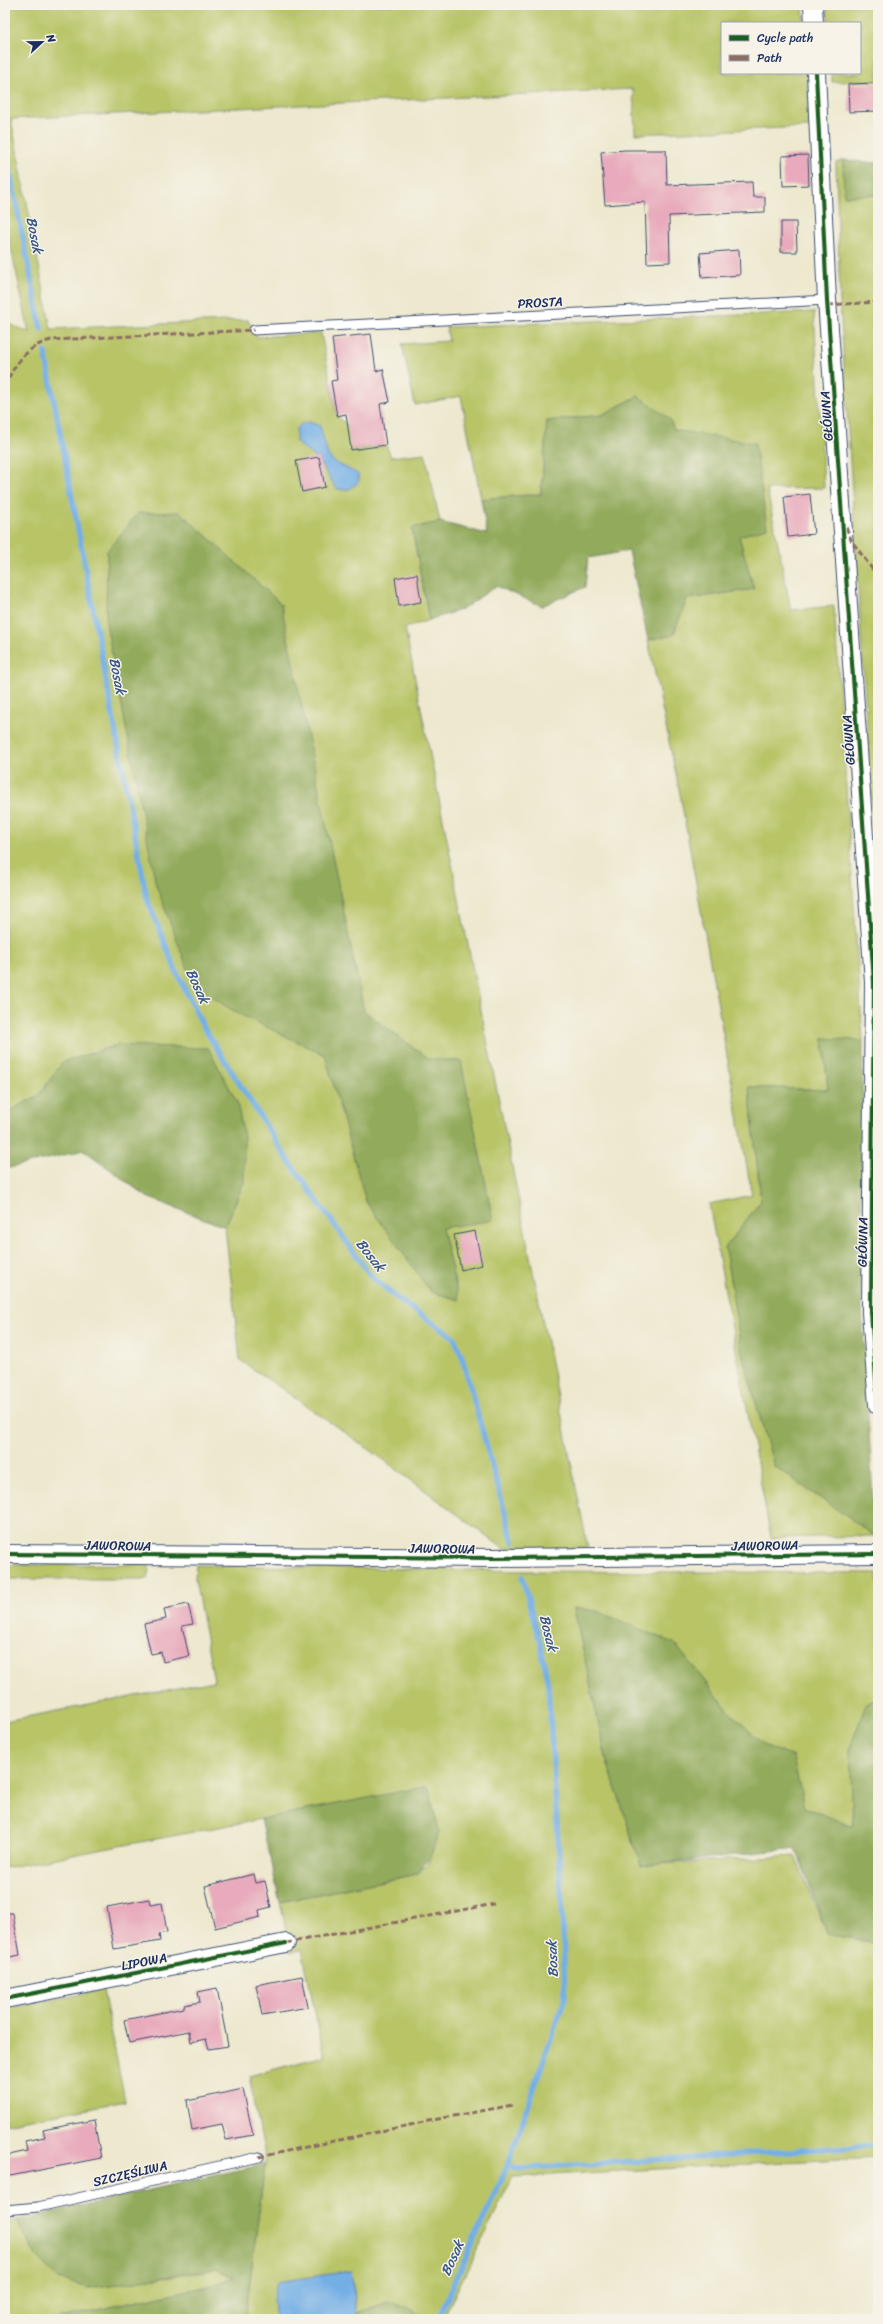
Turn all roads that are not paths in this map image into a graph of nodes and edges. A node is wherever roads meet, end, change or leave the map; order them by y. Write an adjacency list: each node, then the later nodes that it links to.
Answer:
1 (813, 5): 2 (street)
2 (814, 22)
3 (816, 74): 4 (street, GŁÓWNA)
4 (828, 300): 5 (lane, PROSTA); 6 (street, GŁÓWNA)
5 (254, 330)
6 (878, 1406)
7 (5, 1554): 8 (street, JAWOROWA)
8 (878, 1554)
9 (286, 1943): 10 (street, LIPOWA)
10 (5, 1998)
11 (259, 2157): 12 (lane, SZCZĘŚLIWA)
12 (5, 2210)

